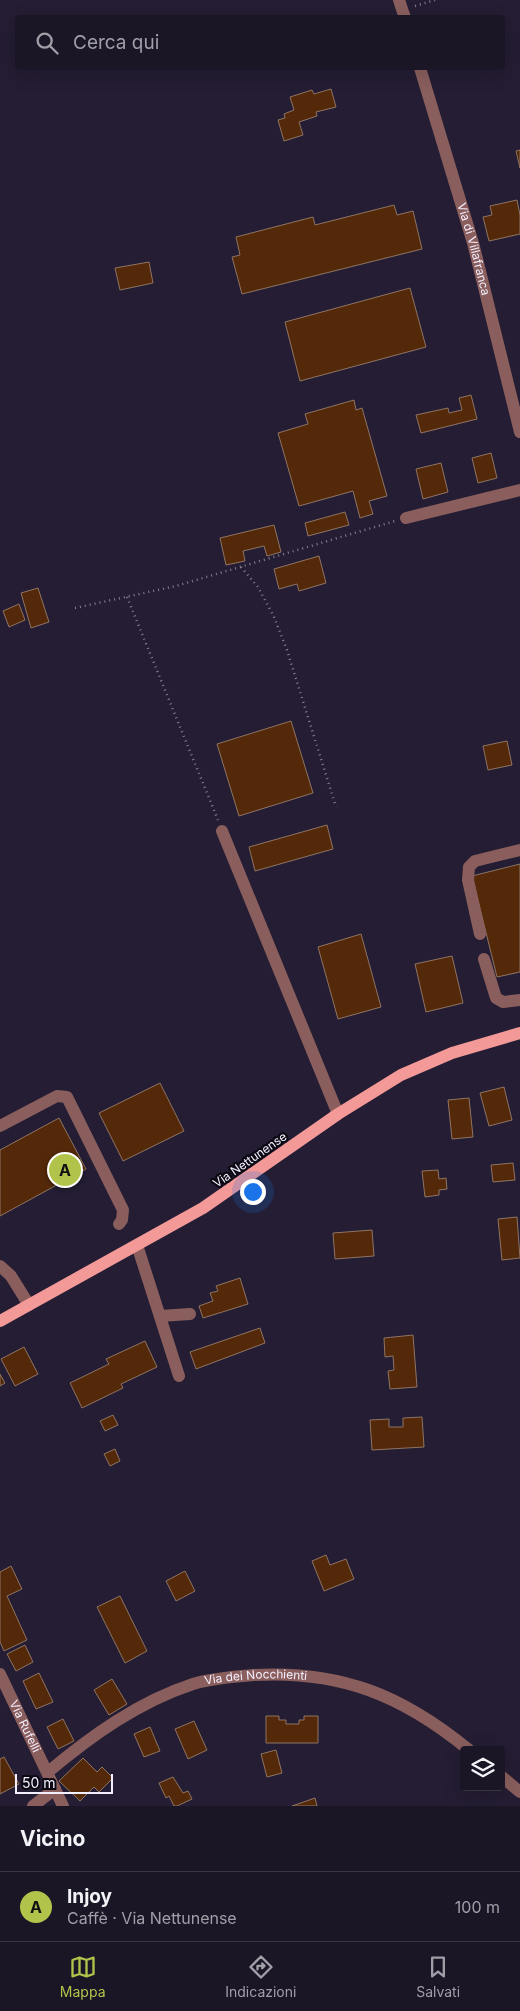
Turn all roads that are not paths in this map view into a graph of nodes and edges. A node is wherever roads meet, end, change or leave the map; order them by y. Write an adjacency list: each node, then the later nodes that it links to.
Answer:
1 (421, 70): 2 (street, Via di Villafranca)
2 (520, 432)
3 (520, 490): 4 (street)
4 (406, 518)
5 (222, 831): 11 (street)
6 (520, 850): 7 (street)
7 (480, 934)
8 (484, 959): 9 (street)
9 (520, 1000)
10 (520, 1033): 11 (main road, Via Nettunense)
11 (338, 1114): 14 (main road, Via Nettunense)
12 (0, 1126): 13 (street)
13 (119, 1224)
14 (137, 1245): 16 (main road, Via Nettunense); 18 (street)
15 (0, 1266): 16 (street)
16 (29, 1305): 19 (main road, Via Nettunense)
17 (190, 1314): 18 (street)
18 (160, 1316): 20 (street)
19 (0, 1321)
20 (179, 1376)
21 (0, 1674): 23 (street, Via Rufelli)
22 (464, 1746): 23 (street, Via dei Nocchienti)
23 (48, 1772): 25 (street, Via Rufelli)
24 (505, 1779): 26 (street)
25 (56, 1789): 27 (street); 28 (street, Via Rufelli)
26 (520, 1792)
27 (33, 1806)
28 (63, 1806)

